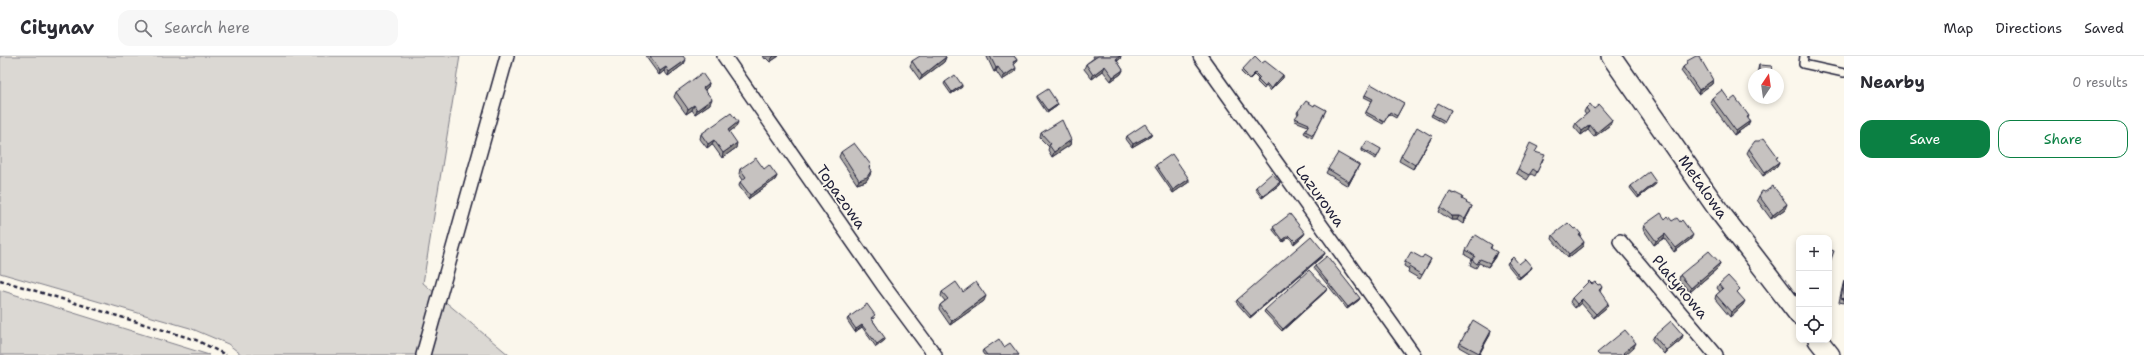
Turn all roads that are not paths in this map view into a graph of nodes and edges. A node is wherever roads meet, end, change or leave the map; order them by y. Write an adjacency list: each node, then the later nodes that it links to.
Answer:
1 (507, 56): 11 (street)
2 (724, 56): 12 (street, Topazowa)
3 (1200, 56): 13 (street, Lazurowa)
4 (1611, 56): 8 (street, Metalowa)
5 (1804, 56): 6 (lane)
6 (1844, 73)
7 (1620, 240): 14 (street, Platynowa)
8 (1796, 311)
9 (1814, 343): 15 (street)
10 (1820, 343): 16 (street)
11 (423, 355)
12 (935, 355)
13 (1414, 355)
14 (1716, 355)
15 (1814, 355)
16 (1830, 355)

